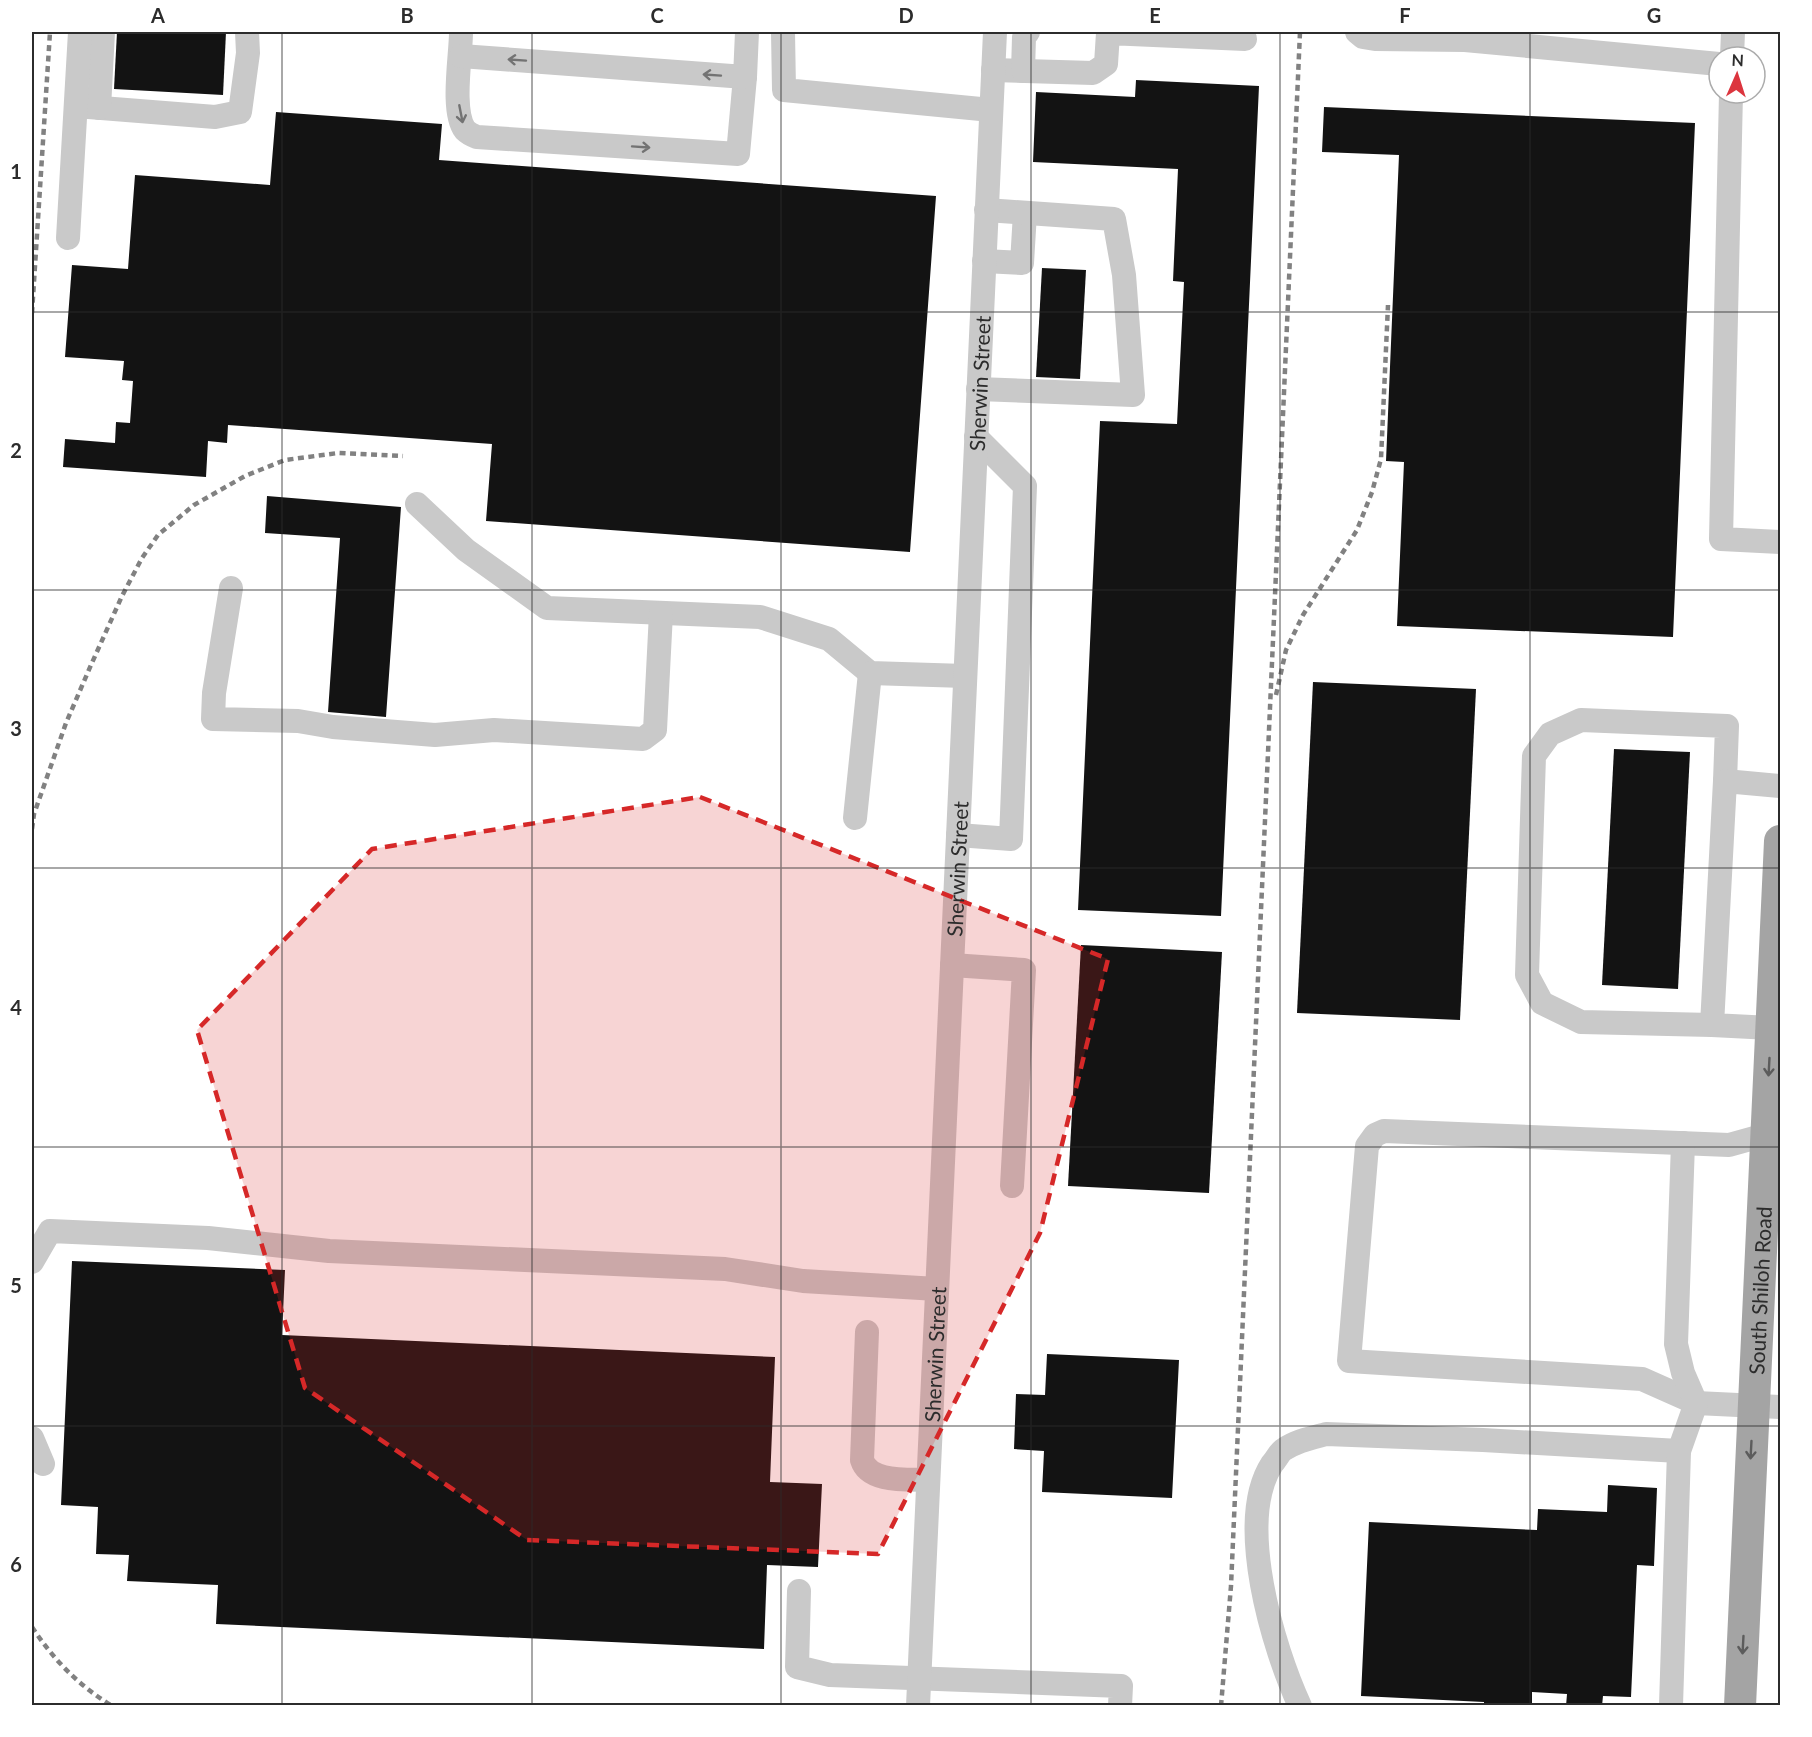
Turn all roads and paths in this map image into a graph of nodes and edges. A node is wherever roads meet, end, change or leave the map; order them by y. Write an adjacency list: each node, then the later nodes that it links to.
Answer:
1 (80, 32): 20 (street)
2 (103, 32): 20 (street)
3 (247, 32): 20 (street)
4 (461, 32): 14 (street)
5 (747, 32): 18 (street)
6 (783, 32): 21 (street)
7 (995, 32): 16 (street, Sherwin Street)
8 (1028, 32): 17 (street)
9 (1098, 32): 11 (street); 17 (street)
10 (1357, 32): 12 (street)
11 (1201, 35): 13 (street)
12 (1465, 36): 15 (street)
13 (1245, 39)
14 (461, 56): 18 (street, one-way to 14); 18 (street, one-way to 18)
15 (1707, 63)
16 (993, 70): 17 (street); 21 (street, Sherwin Street)
17 (1023, 71)
18 (745, 77)
19 (1731, 105): 29 (street)
20 (87, 107): 24 (street)
21 (991, 110): 22 (street, Sherwin Street)
22 (986, 210): 23 (street); 25 (street, Sherwin Street)
23 (1025, 213): 25 (street); 26 (street)
24 (68, 238)
25 (984, 261): 26 (street, Sherwin Street)
26 (978, 389): 27 (street, Sherwin Street)
27 (976, 437): 33 (street, Sherwin Street); 37 (street)
28 (417, 504): 31 (street)
29 (1780, 542)
30 (231, 588): 31 (street)
31 (661, 613): 32 (street)
32 (870, 673): 33 (street); 36 (street)
33 (965, 676): 37 (street, Sherwin Street)
34 (1725, 781): 35 (street); 40 (street); 40 (street)
35 (1780, 786)
36 (855, 818)
37 (958, 836): 39 (street, Sherwin Street)
38 (1780, 840): 41 (main road, South Shiloh Road)
39 (952, 965): 44 (street); 46 (street, Sherwin Street)
40 (1712, 1025): 41 (street)
41 (1771, 1028): 42 (main road, South Shiloh Road, one-way to 42)
42 (1773, 1135): 43 (street); 49 (main road, South Shiloh Road)
43 (1683, 1143): 48 (street); 48 (street)
44 (1012, 1186)
45 (32, 1262): 46 (street)
46 (937, 1289): 53 (street, Sherwin Street)
47 (867, 1332): 53 (street)
48 (1696, 1403): 49 (street); 51 (street)
49 (1767, 1407): 60 (main road, South Shiloh Road, one-way to 60)
50 (32, 1438): 52 (street)
51 (1679, 1451): 58 (street); 59 (street)
52 (42, 1464)
53 (928, 1480): 55 (street, Sherwin Street)
54 (799, 1591): 55 (street)
55 (919, 1677): 56 (street, Sherwin Street); 57 (street)
56 (918, 1706)
57 (1120, 1706)
58 (1300, 1706)
59 (1671, 1706)
60 (1740, 1706)

